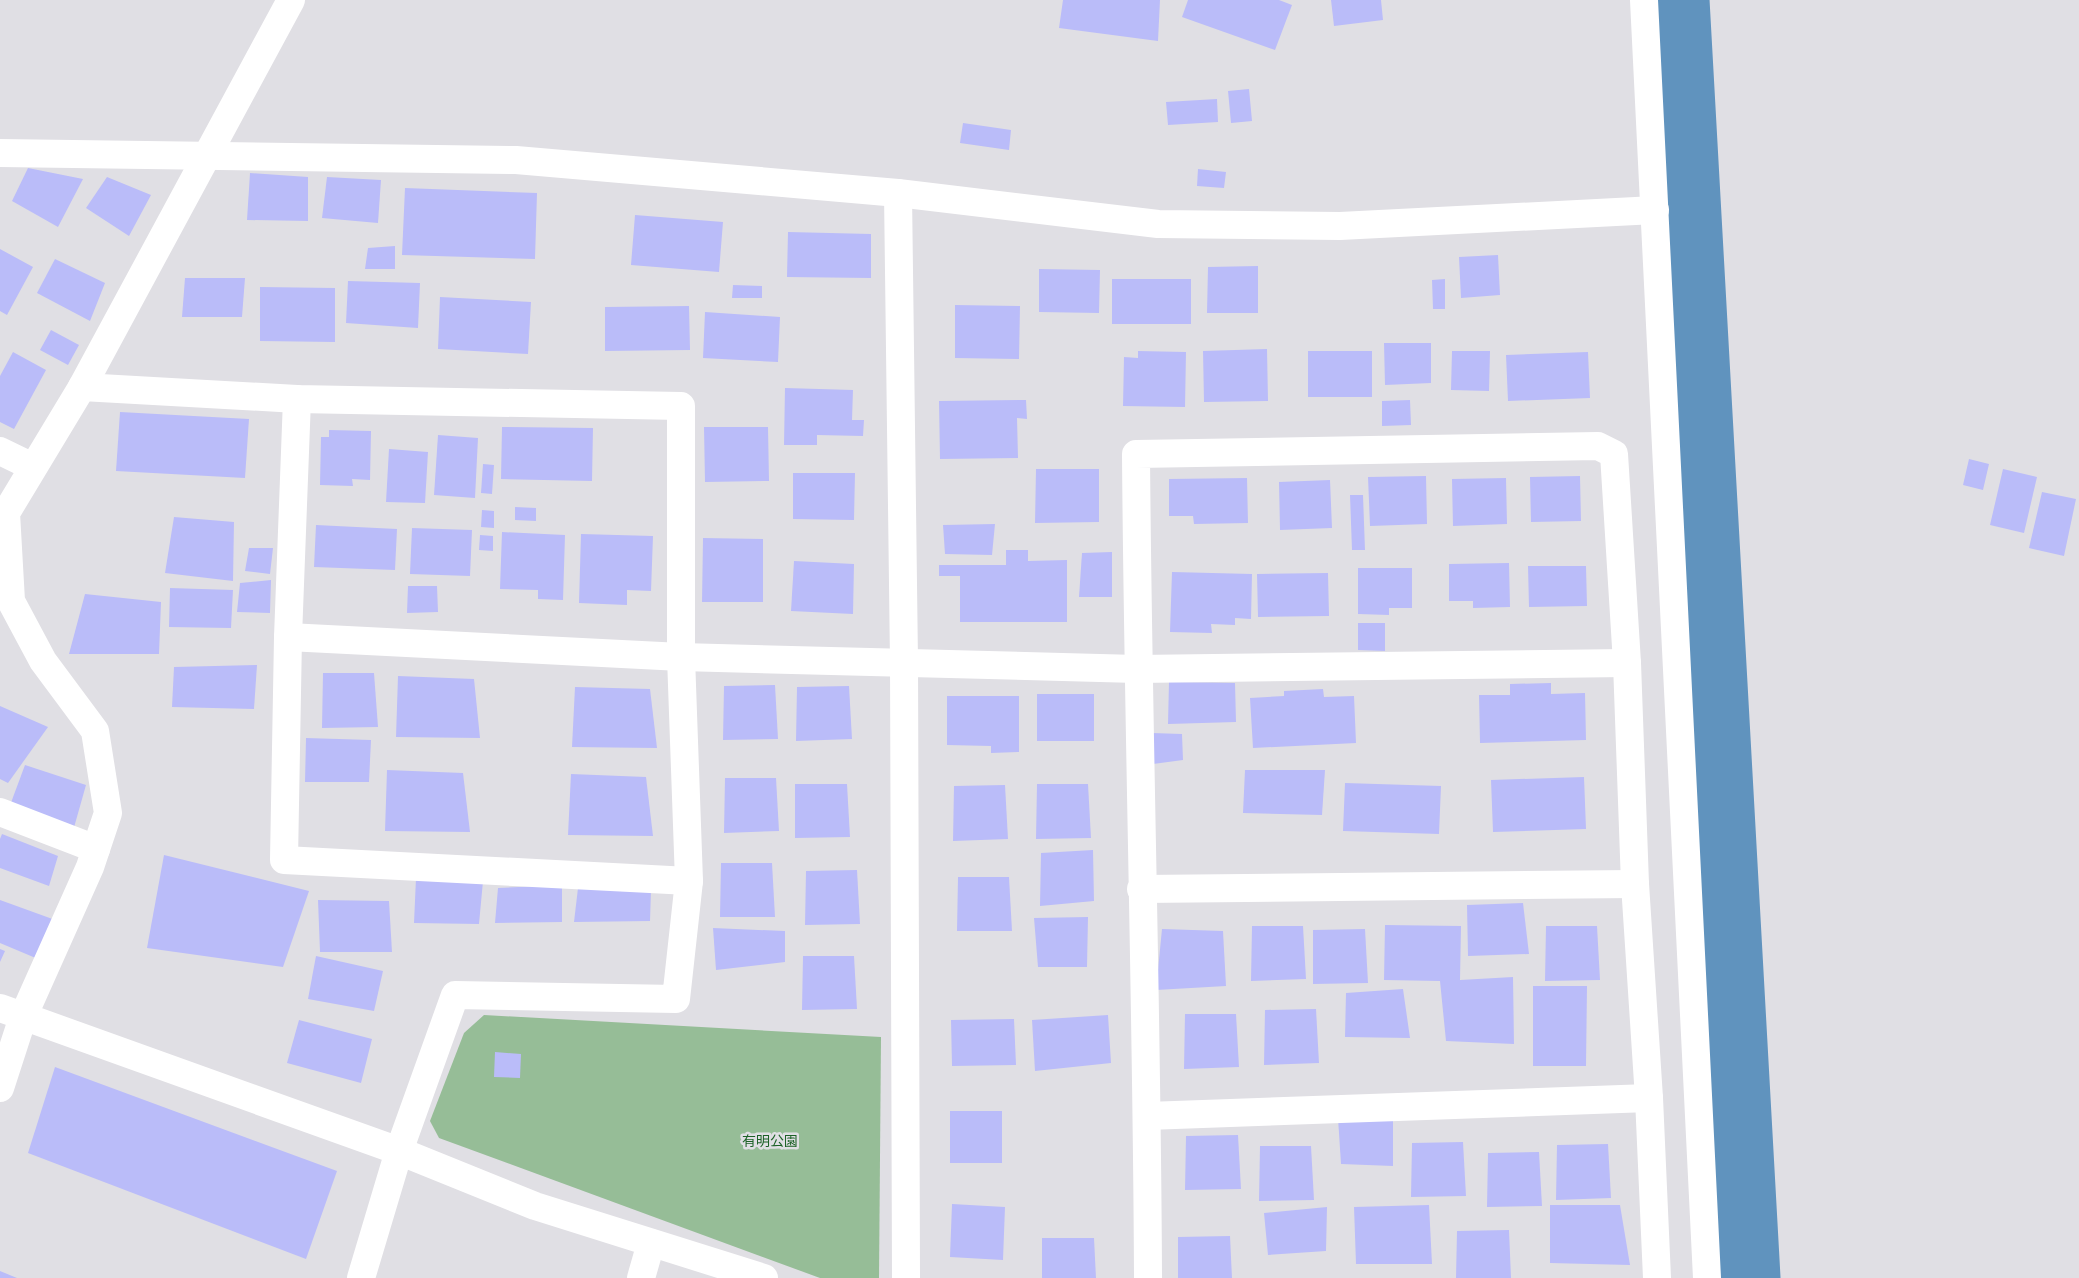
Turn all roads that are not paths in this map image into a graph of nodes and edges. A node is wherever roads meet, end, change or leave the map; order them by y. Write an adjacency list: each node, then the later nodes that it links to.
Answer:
1 (290, 0): 4 (street)
2 (1644, 0): 6 (street)
3 (1, 154): 4 (street)
4 (206, 156): 5 (street); 7 (street)
5 (898, 193): 6 (street); 13 (street)
6 (1655, 210): 33 (street)
7 (82, 387): 8 (street); 10 (street)
8 (297, 399): 11 (street); 12 (street)
9 (0, 451): 10 (street)
10 (33, 467): 17 (street)
11 (288, 637): 12 (street); 18 (street)
12 (680, 657): 13 (street); 18 (street)
13 (904, 662): 15 (street); 30 (street)
14 (1627, 663): 15 (street); 15 (street); 19 (street)
15 (1138, 669): 20 (street)
16 (0, 812): 17 (street)
17 (96, 849): 21 (street)
18 (689, 881): 25 (street)
19 (1635, 884): 20 (street); 23 (street)
20 (1141, 889): 24 (street)
21 (12, 1012): 22 (street); 25 (street)
22 (0, 1088)
23 (1649, 1098): 24 (street); 32 (street)
24 (1147, 1116): 31 (street)
25 (399, 1151): 26 (street); 27 (street)
26 (651, 1244): 28 (street); 29 (street)
27 (361, 1278)
28 (641, 1278)
29 (764, 1278)
30 (906, 1278)
31 (1148, 1278)
32 (1657, 1278)
33 (1707, 1278)

